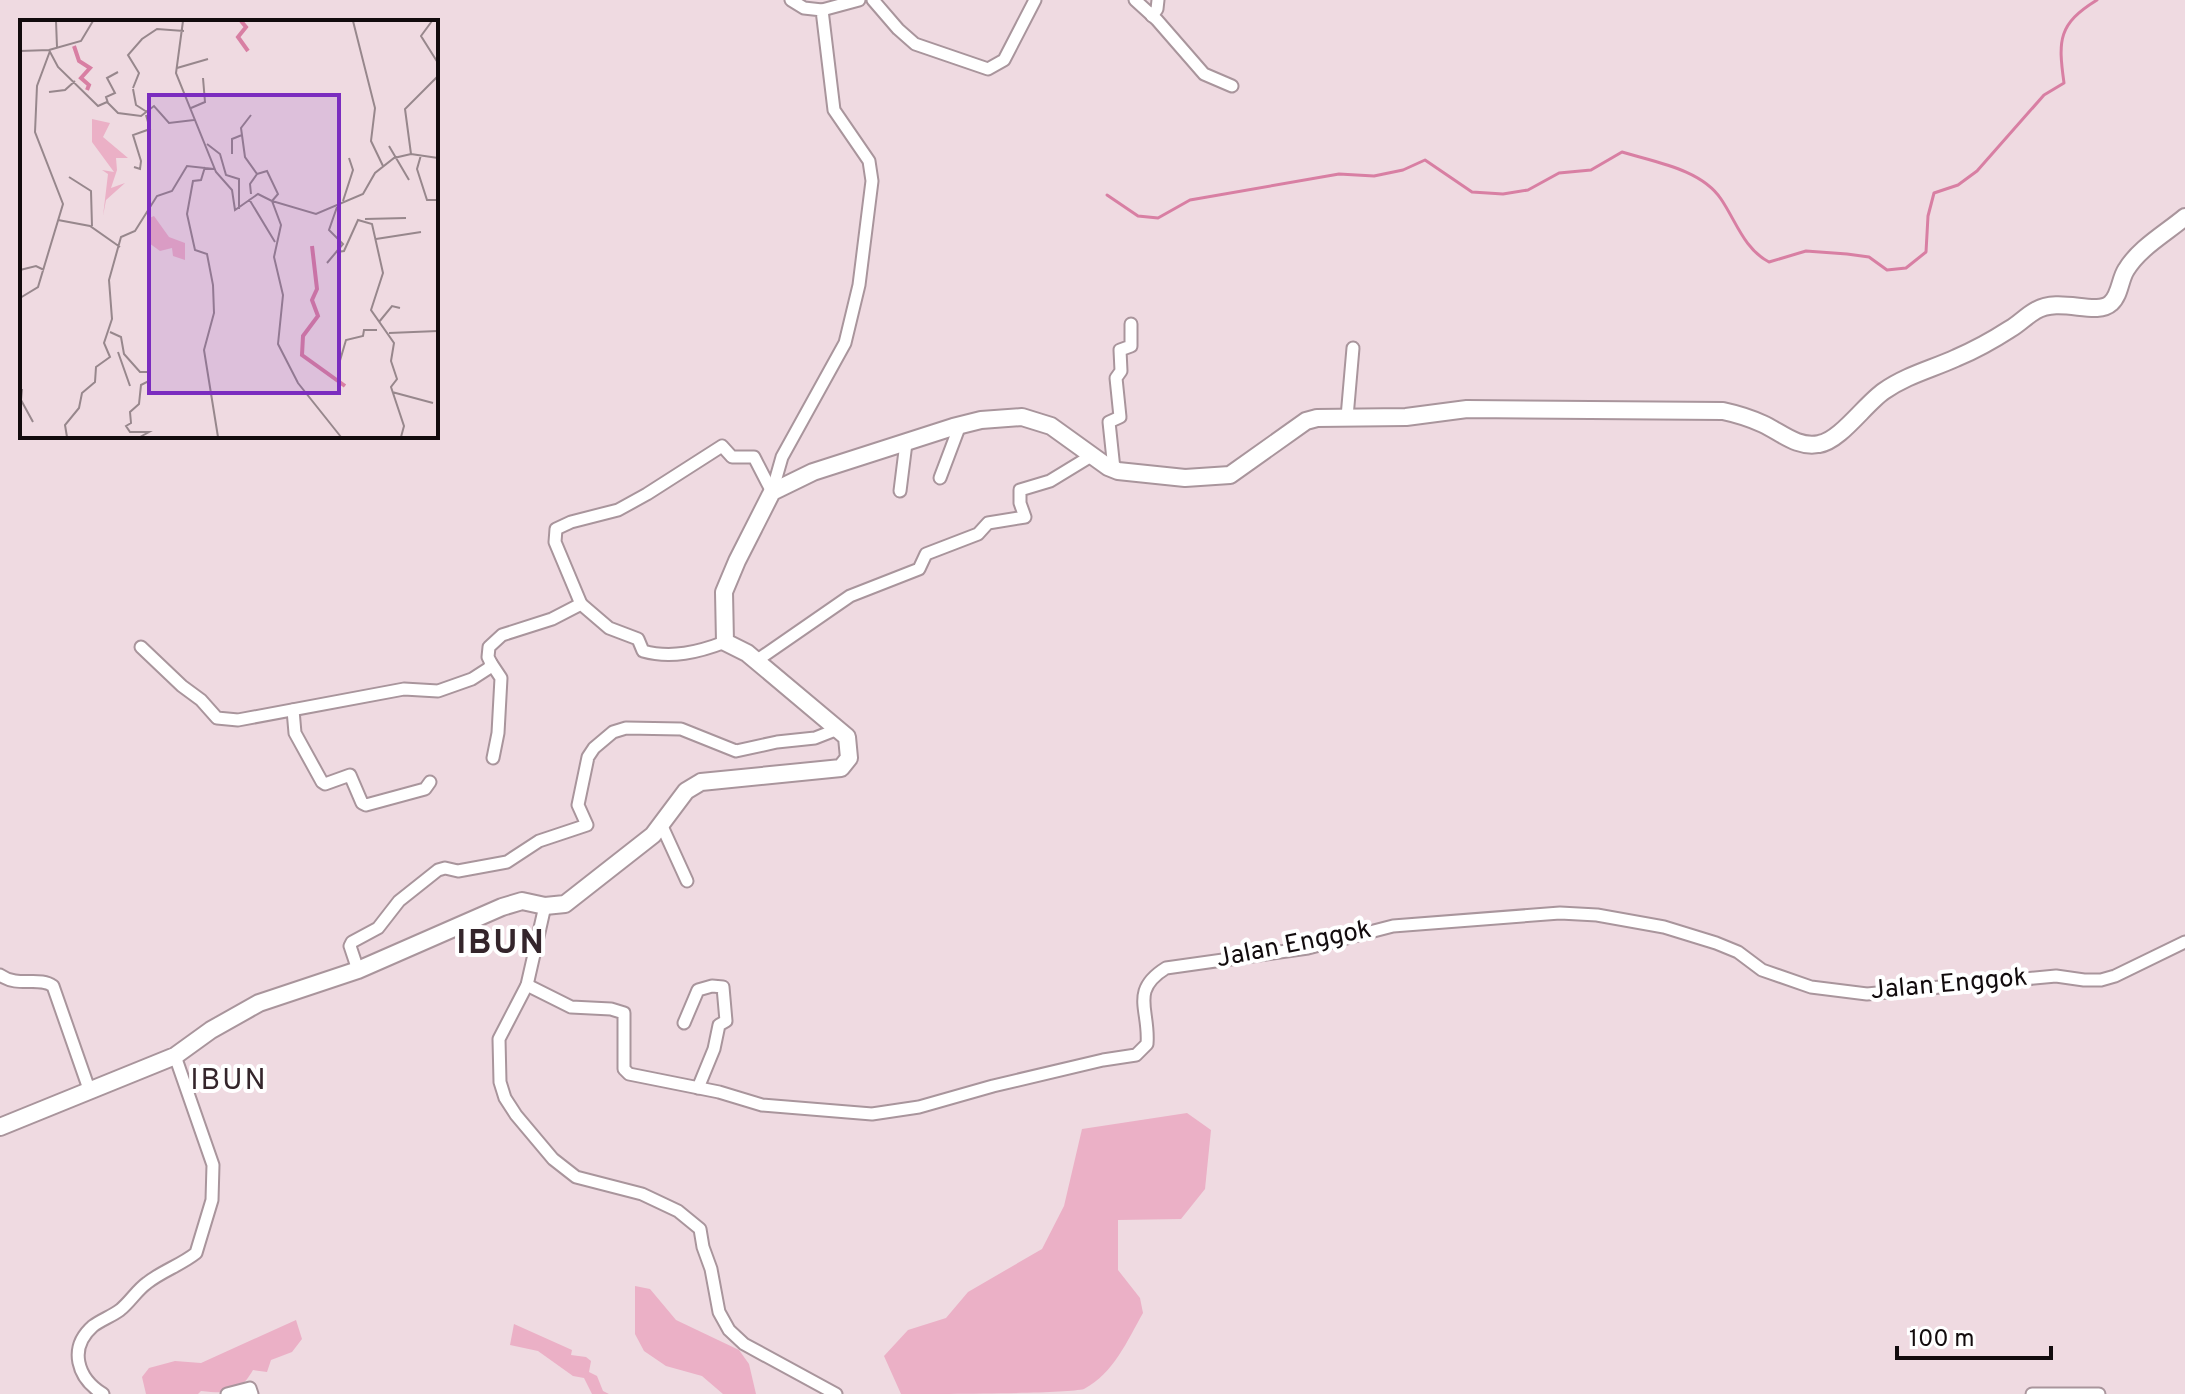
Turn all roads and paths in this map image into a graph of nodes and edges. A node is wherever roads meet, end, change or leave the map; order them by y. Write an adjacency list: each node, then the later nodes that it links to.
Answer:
1 (791, 0): 7 (street)
2 (859, 0): 7 (street)
3 (873, 0): 4 (street)
4 (1035, 0)
5 (1135, 0): 8 (street)
6 (1158, 0): 8 (street)
7 (822, 10): 20 (street)
8 (1152, 16): 9 (street)
9 (1232, 86)
10 (2185, 217): 13 (main road)
11 (1131, 324): 17 (street)
12 (1353, 348): 13 (street)
13 (1347, 417): 17 (main road)
14 (960, 425): 15 (main road); 16 (main road); 18 (street)
15 (906, 443): 19 (street); 20 (main road)
16 (1091, 456): 17 (main road); 24 (street)
17 (1114, 469)
18 (940, 478)
19 (900, 491)
20 (772, 492): 21 (street); 22 (main road)
21 (581, 604): 22 (street); 25 (street)
22 (725, 642): 24 (main road)
23 (141, 647): 26 (street)
24 (756, 661): 27 (main road)
25 (491, 663): 26 (street); 28 (street)
26 (293, 710): 29 (street)
27 (838, 729): 30 (main road); 34 (street)
28 (493, 758)
29 (430, 782)
30 (661, 824): 31 (street); 32 (main road)
31 (687, 881)
32 (545, 906): 34 (main road); 36 (street)
33 (2185, 942): 39 (street, Jalan Enggok)
34 (358, 970): 38 (main road)
35 (0, 975): 40 (street)
36 (527, 985): 39 (street, Jalan Enggok); 45 (street)
37 (684, 1023): 39 (street)
38 (175, 1056): 40 (main road); 42 (street)
39 (698, 1088)
40 (89, 1089): 41 (main road)
41 (0, 1127)
42 (103, 1394)
43 (227, 1394): 44 (street)
44 (252, 1394)
45 (836, 1394)
46 (2032, 1394): 47 (street)
47 (2099, 1394)

